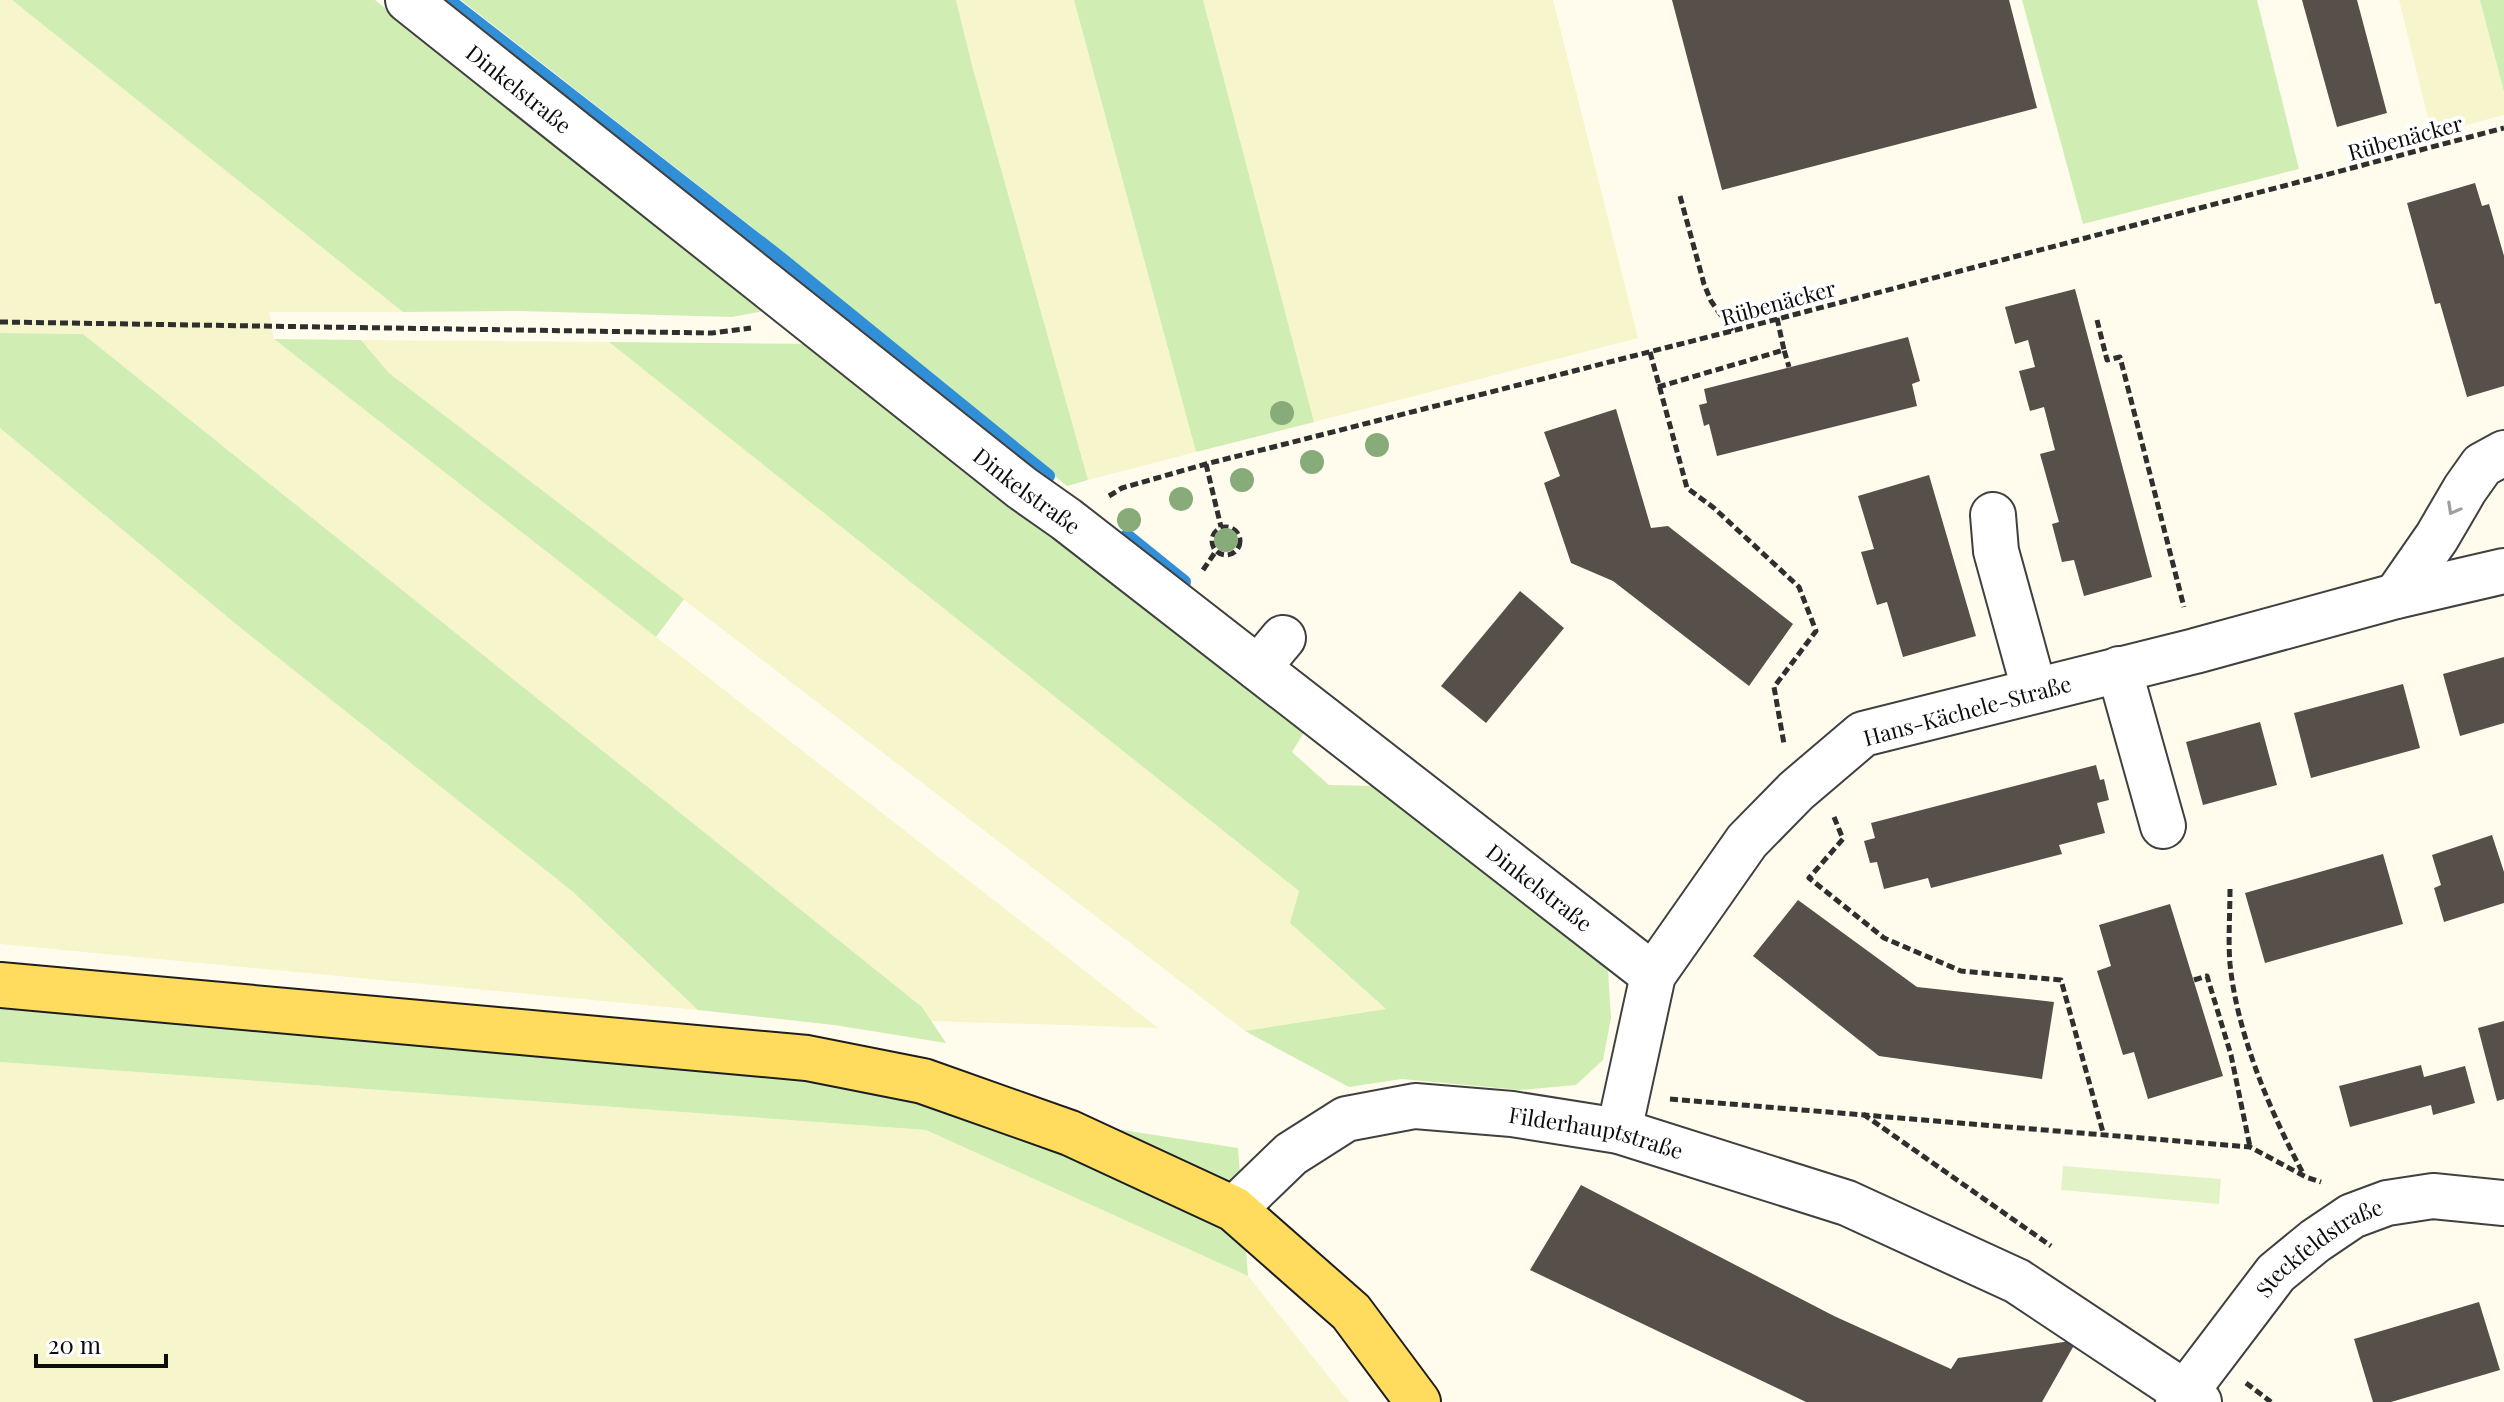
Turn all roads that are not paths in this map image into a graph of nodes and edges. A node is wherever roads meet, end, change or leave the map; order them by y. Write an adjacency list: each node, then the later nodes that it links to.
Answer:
1 (408, 0): 9 (street, Dinkelstraße)
2 (2504, 453): 5 (street, one-way to 5)
3 (1993, 515): 7 (street)
4 (2504, 571): 5 (street, Hans-Kächele-Straße)
5 (2396, 596): 6 (street, Hans-Kächele-Straße)
6 (2119, 669): 7 (street, Hans-Kächele-Straße); 8 (street)
7 (2034, 689): 9 (street, Hans-Kächele-Straße)
8 (2163, 826)
9 (1653, 975): 11 (street, Hans-Kächele-Straße)
10 (0, 985): 13 (main road)
11 (1619, 1131): 13 (street, Filderhauptstraße); 14 (street, Filderhauptstraße)
12 (2504, 1203): 14 (street, Steckfeldstraße)
13 (1234, 1209): 15 (main road)
14 (2187, 1399)
15 (1418, 1402)

